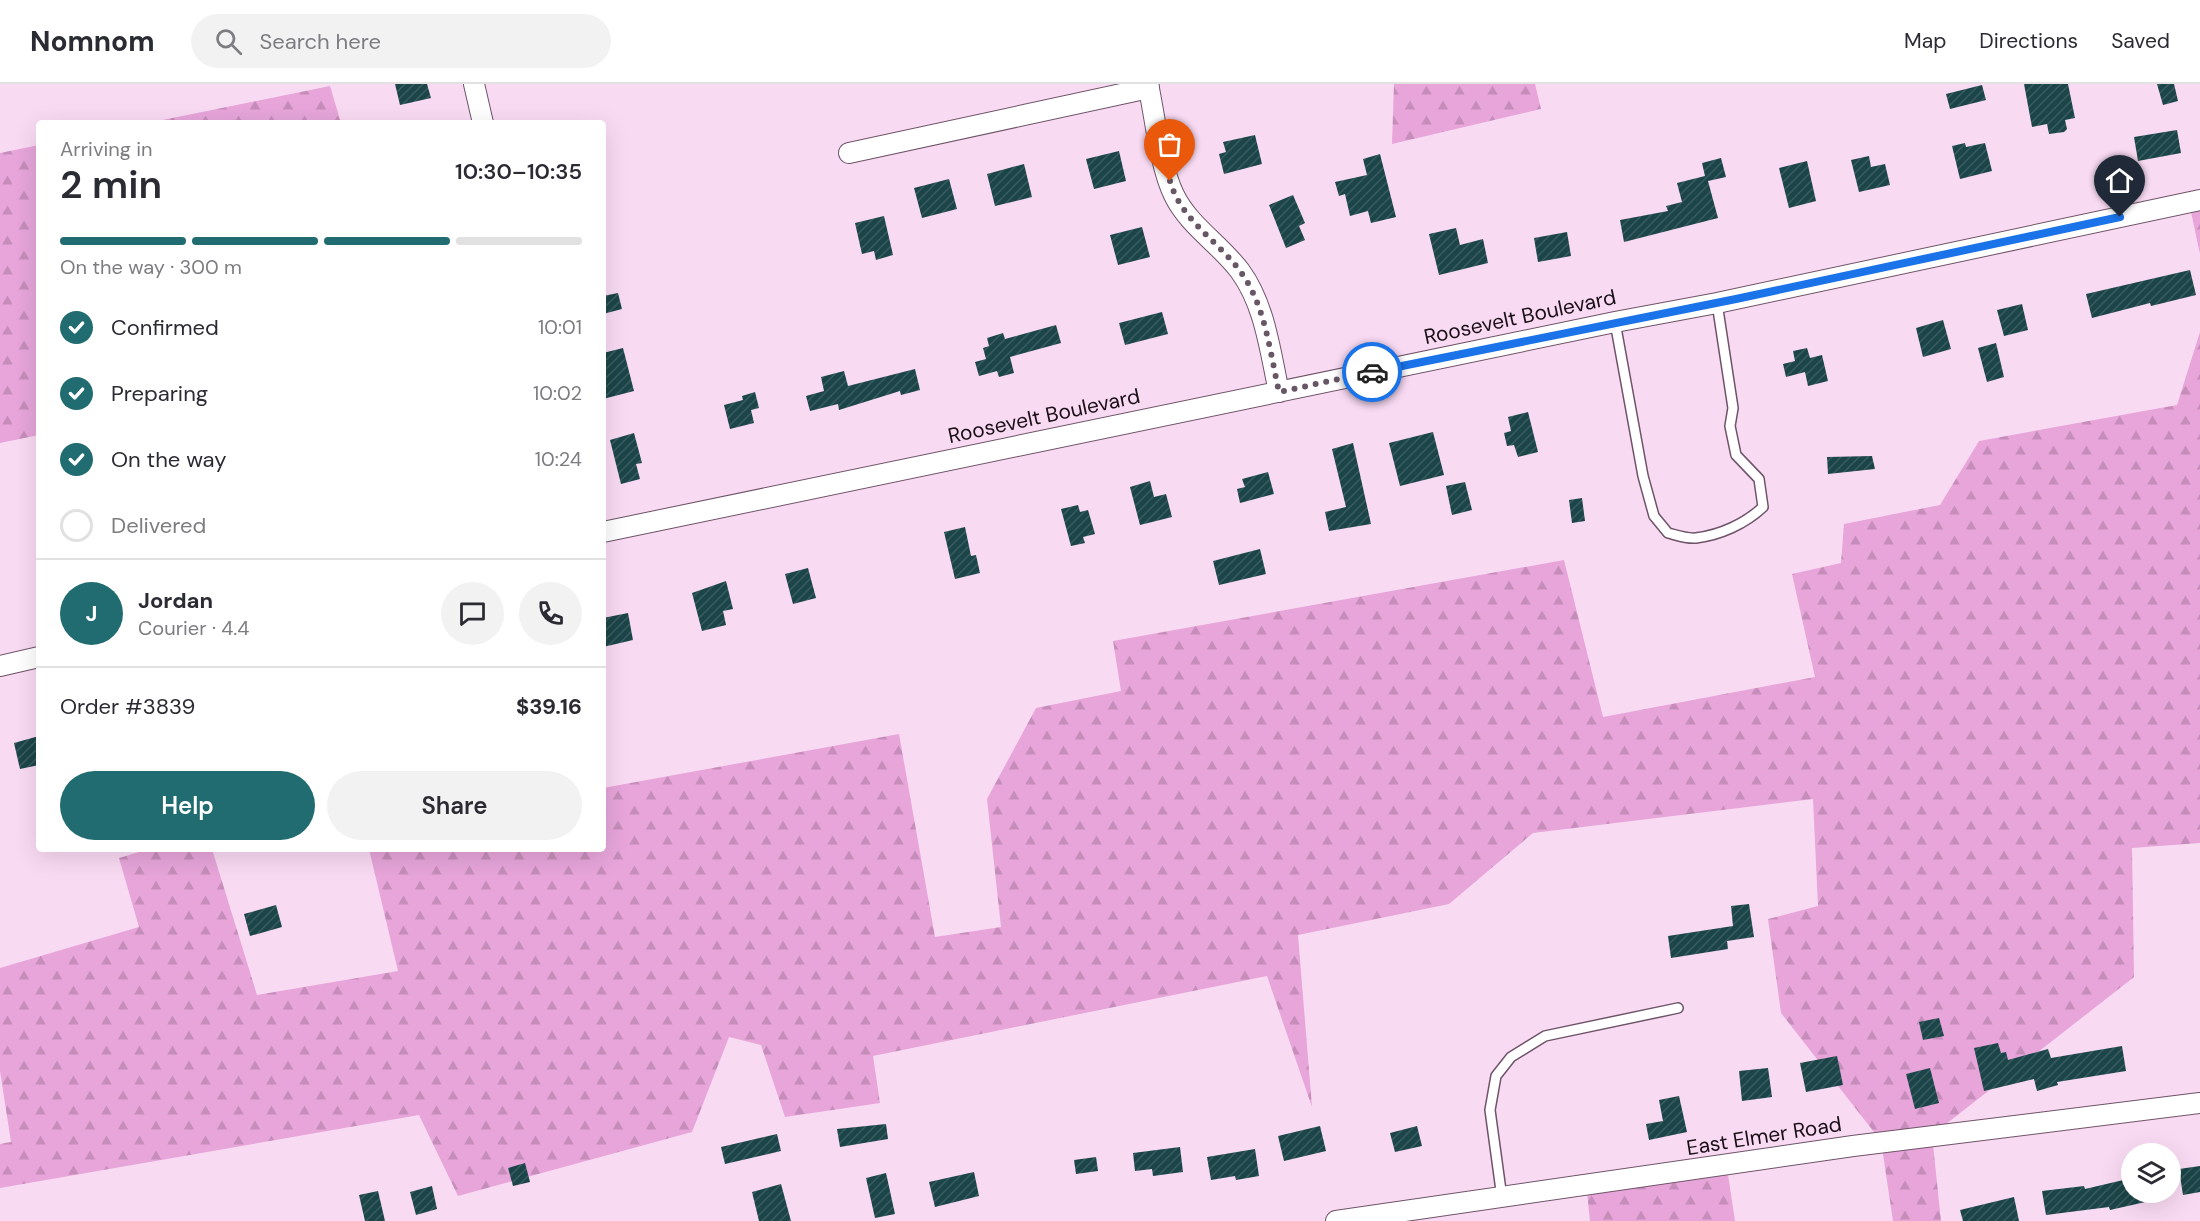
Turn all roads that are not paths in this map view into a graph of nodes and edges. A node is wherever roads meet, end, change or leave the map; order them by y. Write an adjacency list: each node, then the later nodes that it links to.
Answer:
1 (474, 84): 3 (street)
2 (1149, 86): 4 (street); 8 (street)
3 (482, 120)
4 (849, 153)
5 (2200, 200): 6 (street, Roosevelt Boulevard)
6 (1717, 303): 7 (street, Roosevelt Boulevard); 7 (lane)
7 (1615, 322): 8 (street, Roosevelt Boulevard)
8 (1279, 392): 9 (street, Roosevelt Boulevard)
9 (606, 531)
10 (36, 658): 11 (street)
11 (0, 666)
12 (1678, 1008): 14 (lane)
13 (2200, 1103): 14 (street, East Elmer Road)
14 (1502, 1198): 15 (street, East Elmer Road)
15 (1336, 1221)

